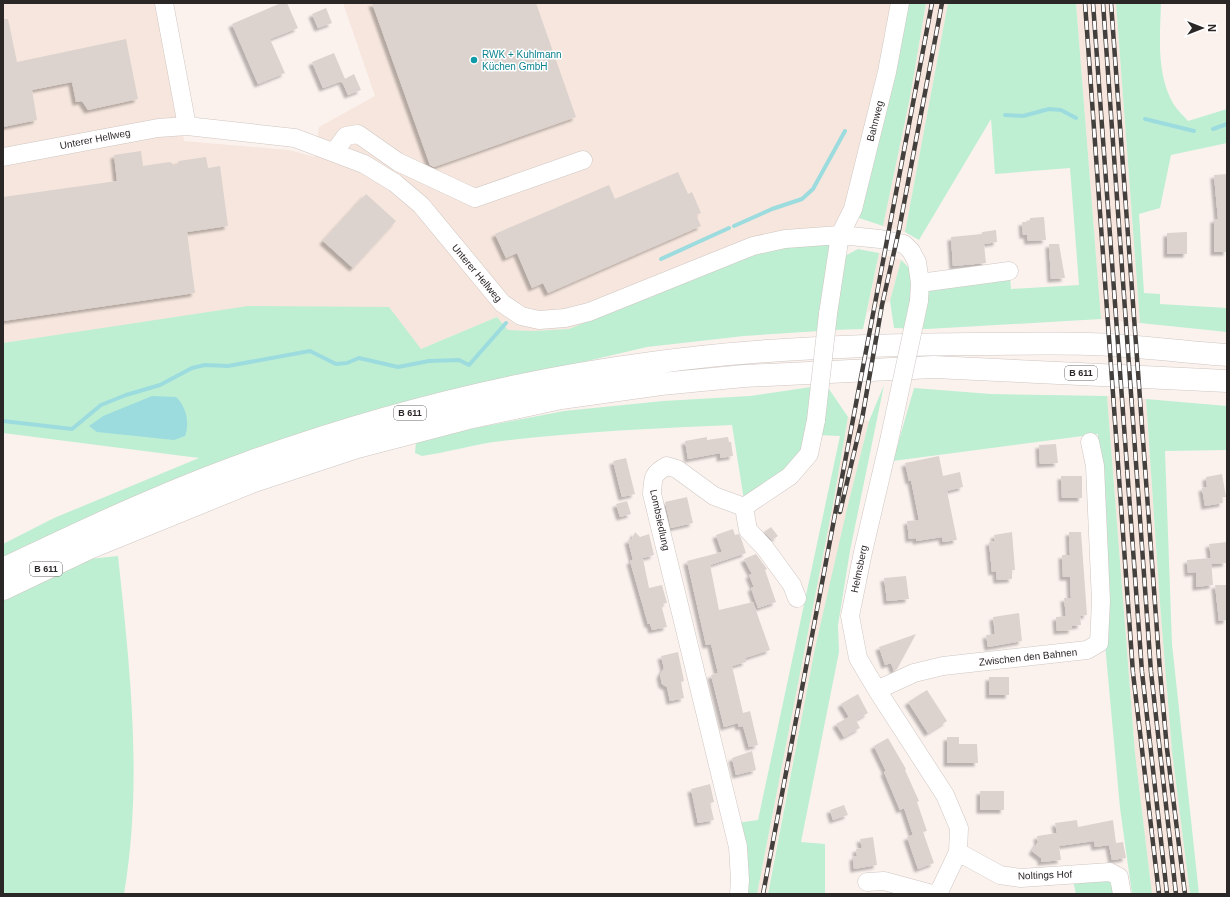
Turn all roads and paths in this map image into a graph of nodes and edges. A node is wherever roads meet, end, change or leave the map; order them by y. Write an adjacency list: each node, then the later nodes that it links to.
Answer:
1 (164, 3): 3 (street)
2 (900, 3): 7 (street, Bahnweg)
3 (188, 126): 4 (street, Unterer Hellweg); 5 (street, Unterer Hellweg)
4 (334, 152): 6 (street); 7 (street, Unterer Hellweg)
5 (3, 157)
6 (583, 160)
7 (840, 235): 8 (street, Unterer Hellweg); 14 (street, bridge)
8 (880, 239): 10 (street, Helmsberg)
9 (1010, 270): 10 (street)
10 (920, 292): 18 (street, Helmsberg, bridge)
11 (1227, 355): 15 (highway, B 611)
12 (1227, 381): 16 (highway, B 611)
13 (1090, 442): 18 (street, Zwischen den Bahnen)
14 (744, 506): 17 (street); 21 (street, Lombsiedlung)
15 (3, 569)
16 (3, 589)
17 (797, 598)
18 (877, 690): 19 (street, Helmsberg)
19 (958, 852): 23 (street, Helmsberg); 24 (street, Noltings Hof)
20 (867, 882): 22 (street)
21 (739, 894)
22 (932, 894)
23 (938, 894)
24 (1122, 894)

